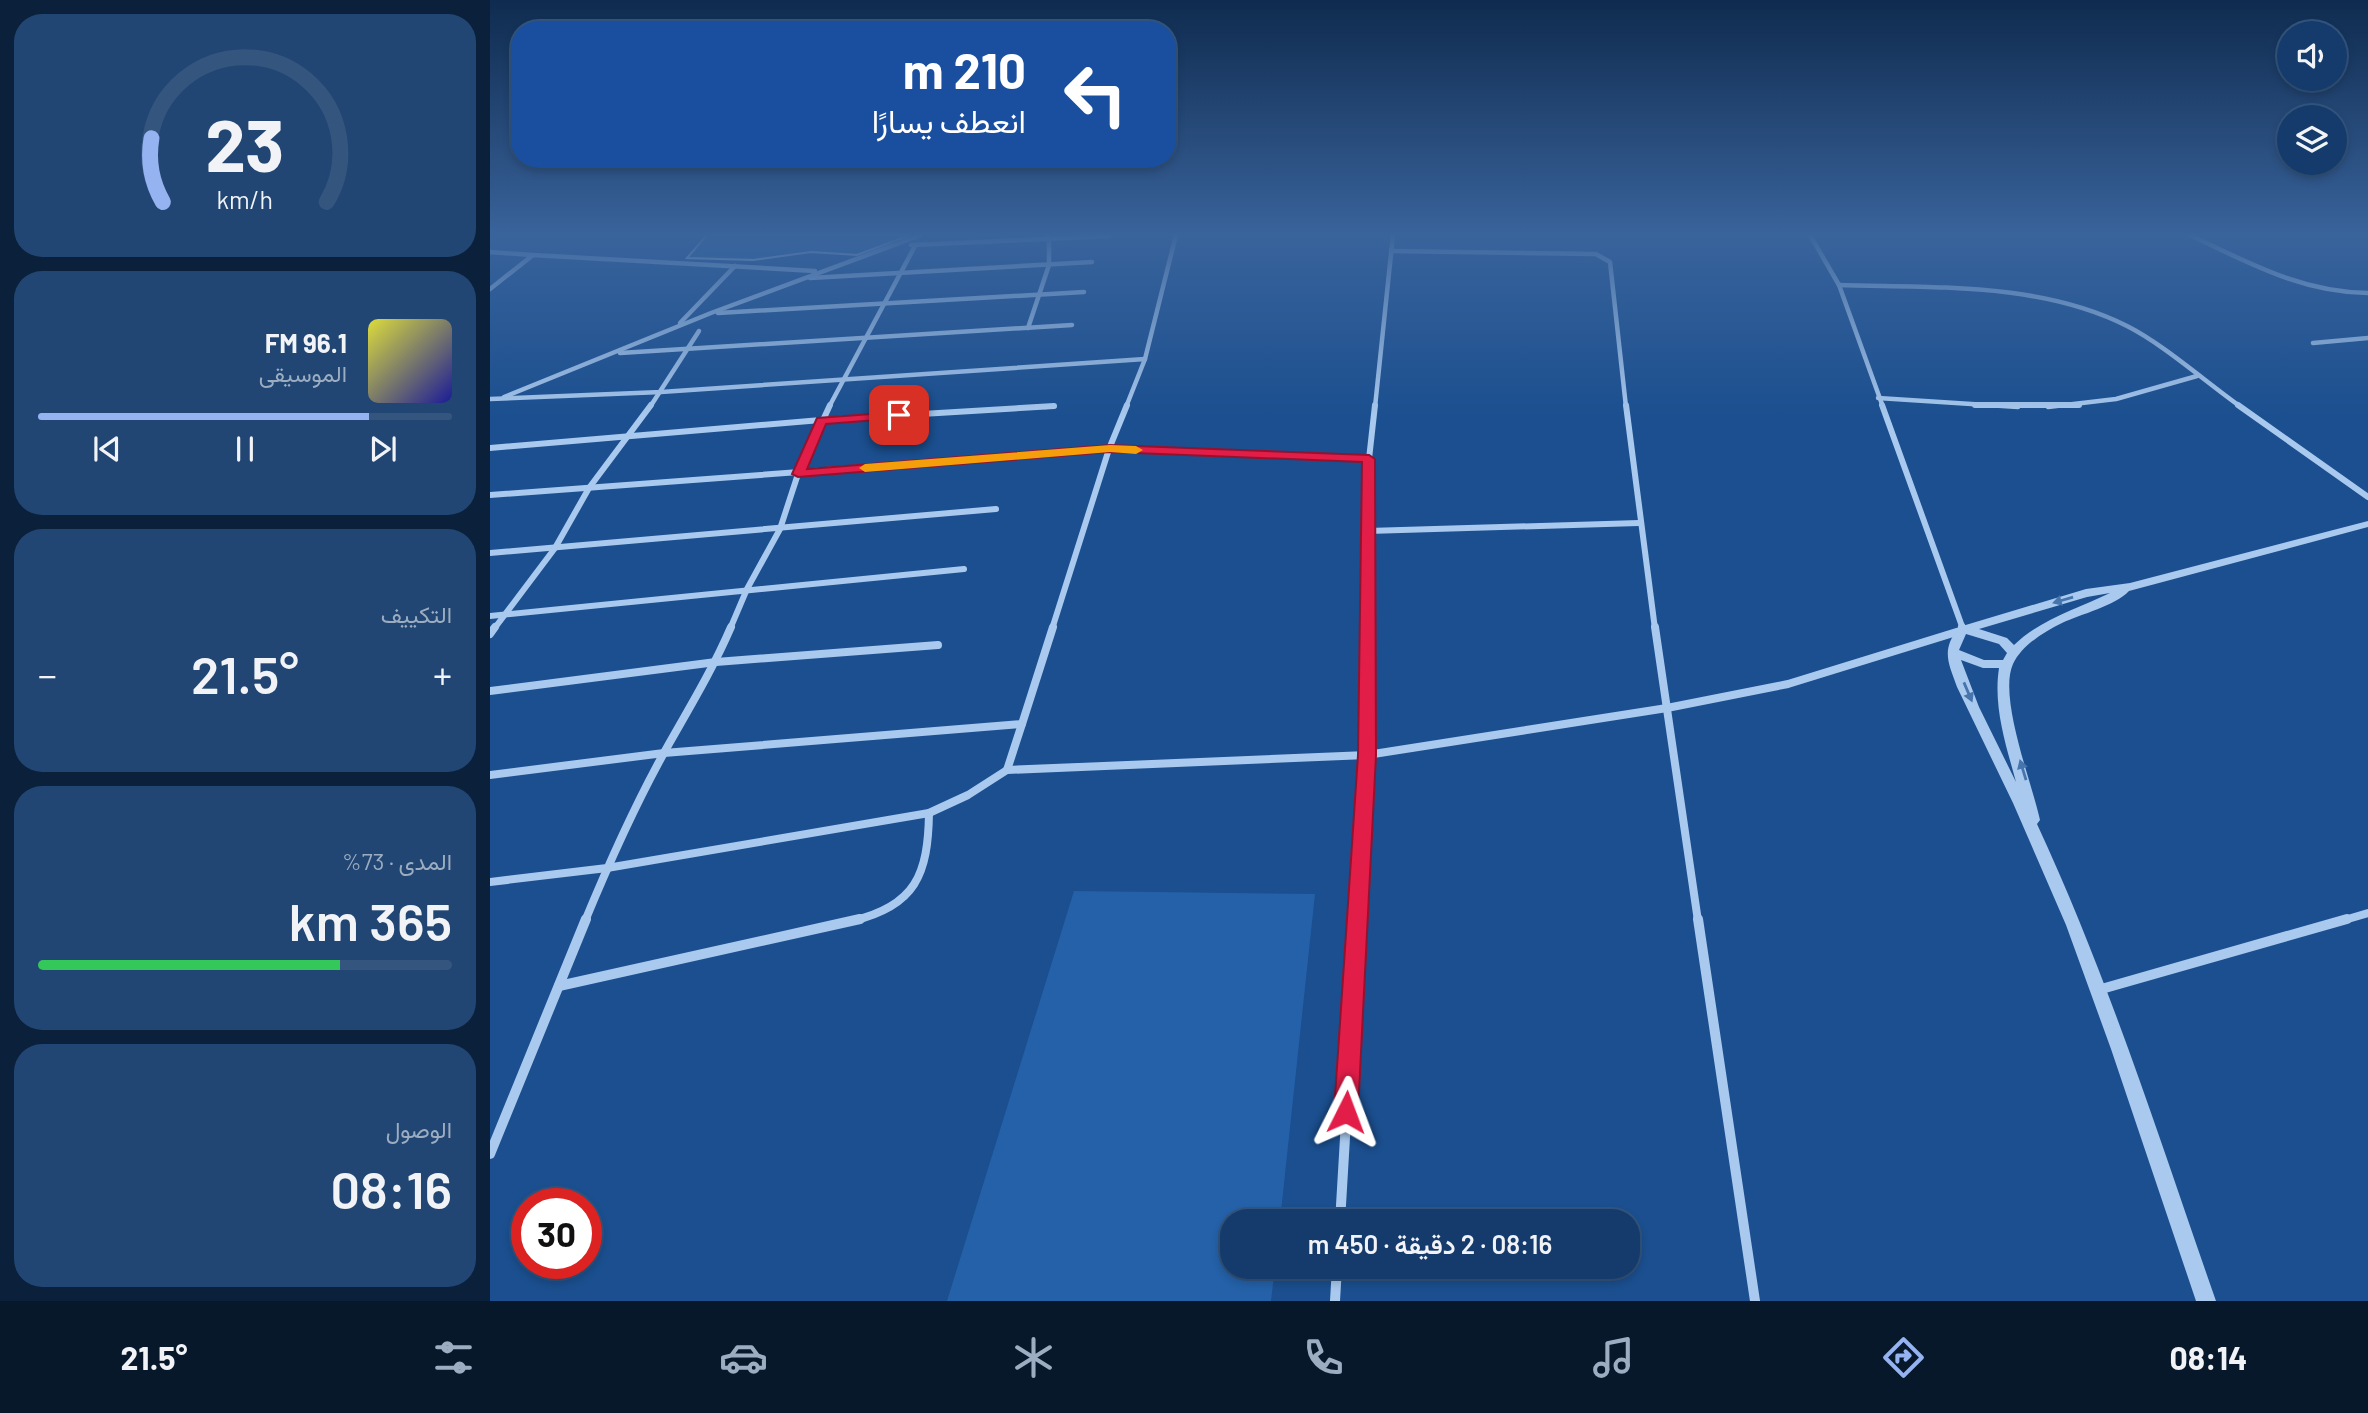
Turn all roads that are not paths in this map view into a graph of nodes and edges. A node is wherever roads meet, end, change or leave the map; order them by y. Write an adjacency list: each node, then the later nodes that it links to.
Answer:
1 (1038, 295): 15 (street)
2 (706, 296): 14 (street)
3 (756, 296): 12 (street)
4 (887, 296): 11 (street)
5 (1028, 296): 11 (street)
6 (1161, 296): 22 (street)
7 (1386, 296): 33 (street)
8 (1614, 296): 39 (street)
9 (1843, 296): 26 (street)
10 (2022, 296): 23 (street)
11 (882, 306): 12 (street); 17 (street)
12 (711, 313): 14 (street)
13 (1072, 325): 15 (street)
14 (677, 326): 21 (street)
15 (1028, 328): 17 (street)
16 (699, 331): 20 (street)
17 (864, 338): 20 (street); 24 (street)
18 (2368, 338): 19 (street)
19 (2313, 343)
20 (690, 348): 21 (street); 25 (street)
21 (612, 353): 27 (street)
22 (1145, 359): 24 (street); 32 (street)
23 (2197, 376): 26 (street); 37 (street)
24 (842, 377): 25 (street); 29 (street)
25 (661, 392): 27 (street); 30 (street)
26 (1878, 398): 50 (street)
27 (492, 401)
28 (1054, 406): 29 (street)
29 (821, 420): 30 (street); 34 (street)
30 (626, 438): 31 (street); 35 (street)
31 (490, 448)
32 (1110, 449): 33 (street); 34 (street); 58 (street)
33 (1369, 459): 42 (street)
34 (798, 474): 35 (street); 41 (street)
35 (589, 488): 36 (street); 43 (street)
36 (490, 495)
37 (2368, 497)
38 (996, 509): 41 (street)
39 (1639, 523): 42 (street); 57 (street)
40 (2368, 524): 46 (street)
41 (780, 529): 43 (street); 47 (street)
42 (1368, 531): 60 (street)
43 (555, 548): 44 (street); 48 (street)
44 (490, 552)
45 (964, 569): 47 (street)
46 (2130, 587): 50 (street, one-way to 50); 54 (street)
47 (747, 589): 48 (street); 55 (street)
48 (504, 615): 49 (street); 51 (street)
49 (490, 616)
50 (1963, 630): 53 (street); 54 (street); 57 (street)
51 (490, 634)
52 (938, 645): 55 (street)
53 (1953, 652): 54 (street); 64 (street, one-way to 64)
54 (2010, 658): 64 (street, one-way to 54)
55 (716, 662): 56 (street); 59 (street)
56 (490, 691)
57 (1667, 708): 60 (street); 74 (street)
58 (1022, 724): 59 (street); 61 (street)
59 (664, 753): 62 (street); 65 (street)
60 (1367, 755): 61 (street); 71 (street)
61 (1007, 770): 63 (street)
62 (490, 775)
63 (929, 813): 65 (street); 68 (street)
64 (2036, 837): 69 (street)
65 (607, 868): 66 (street); 68 (street)
66 (490, 882)
67 (2368, 913): 69 (street)
68 (559, 986): 70 (street)
69 (2098, 990): 75 (street)
70 (490, 1154)
71 (1341, 1209)
72 (1336, 1279): 73 (street)
73 (1335, 1301)
74 (1755, 1301)
75 (2206, 1301)

